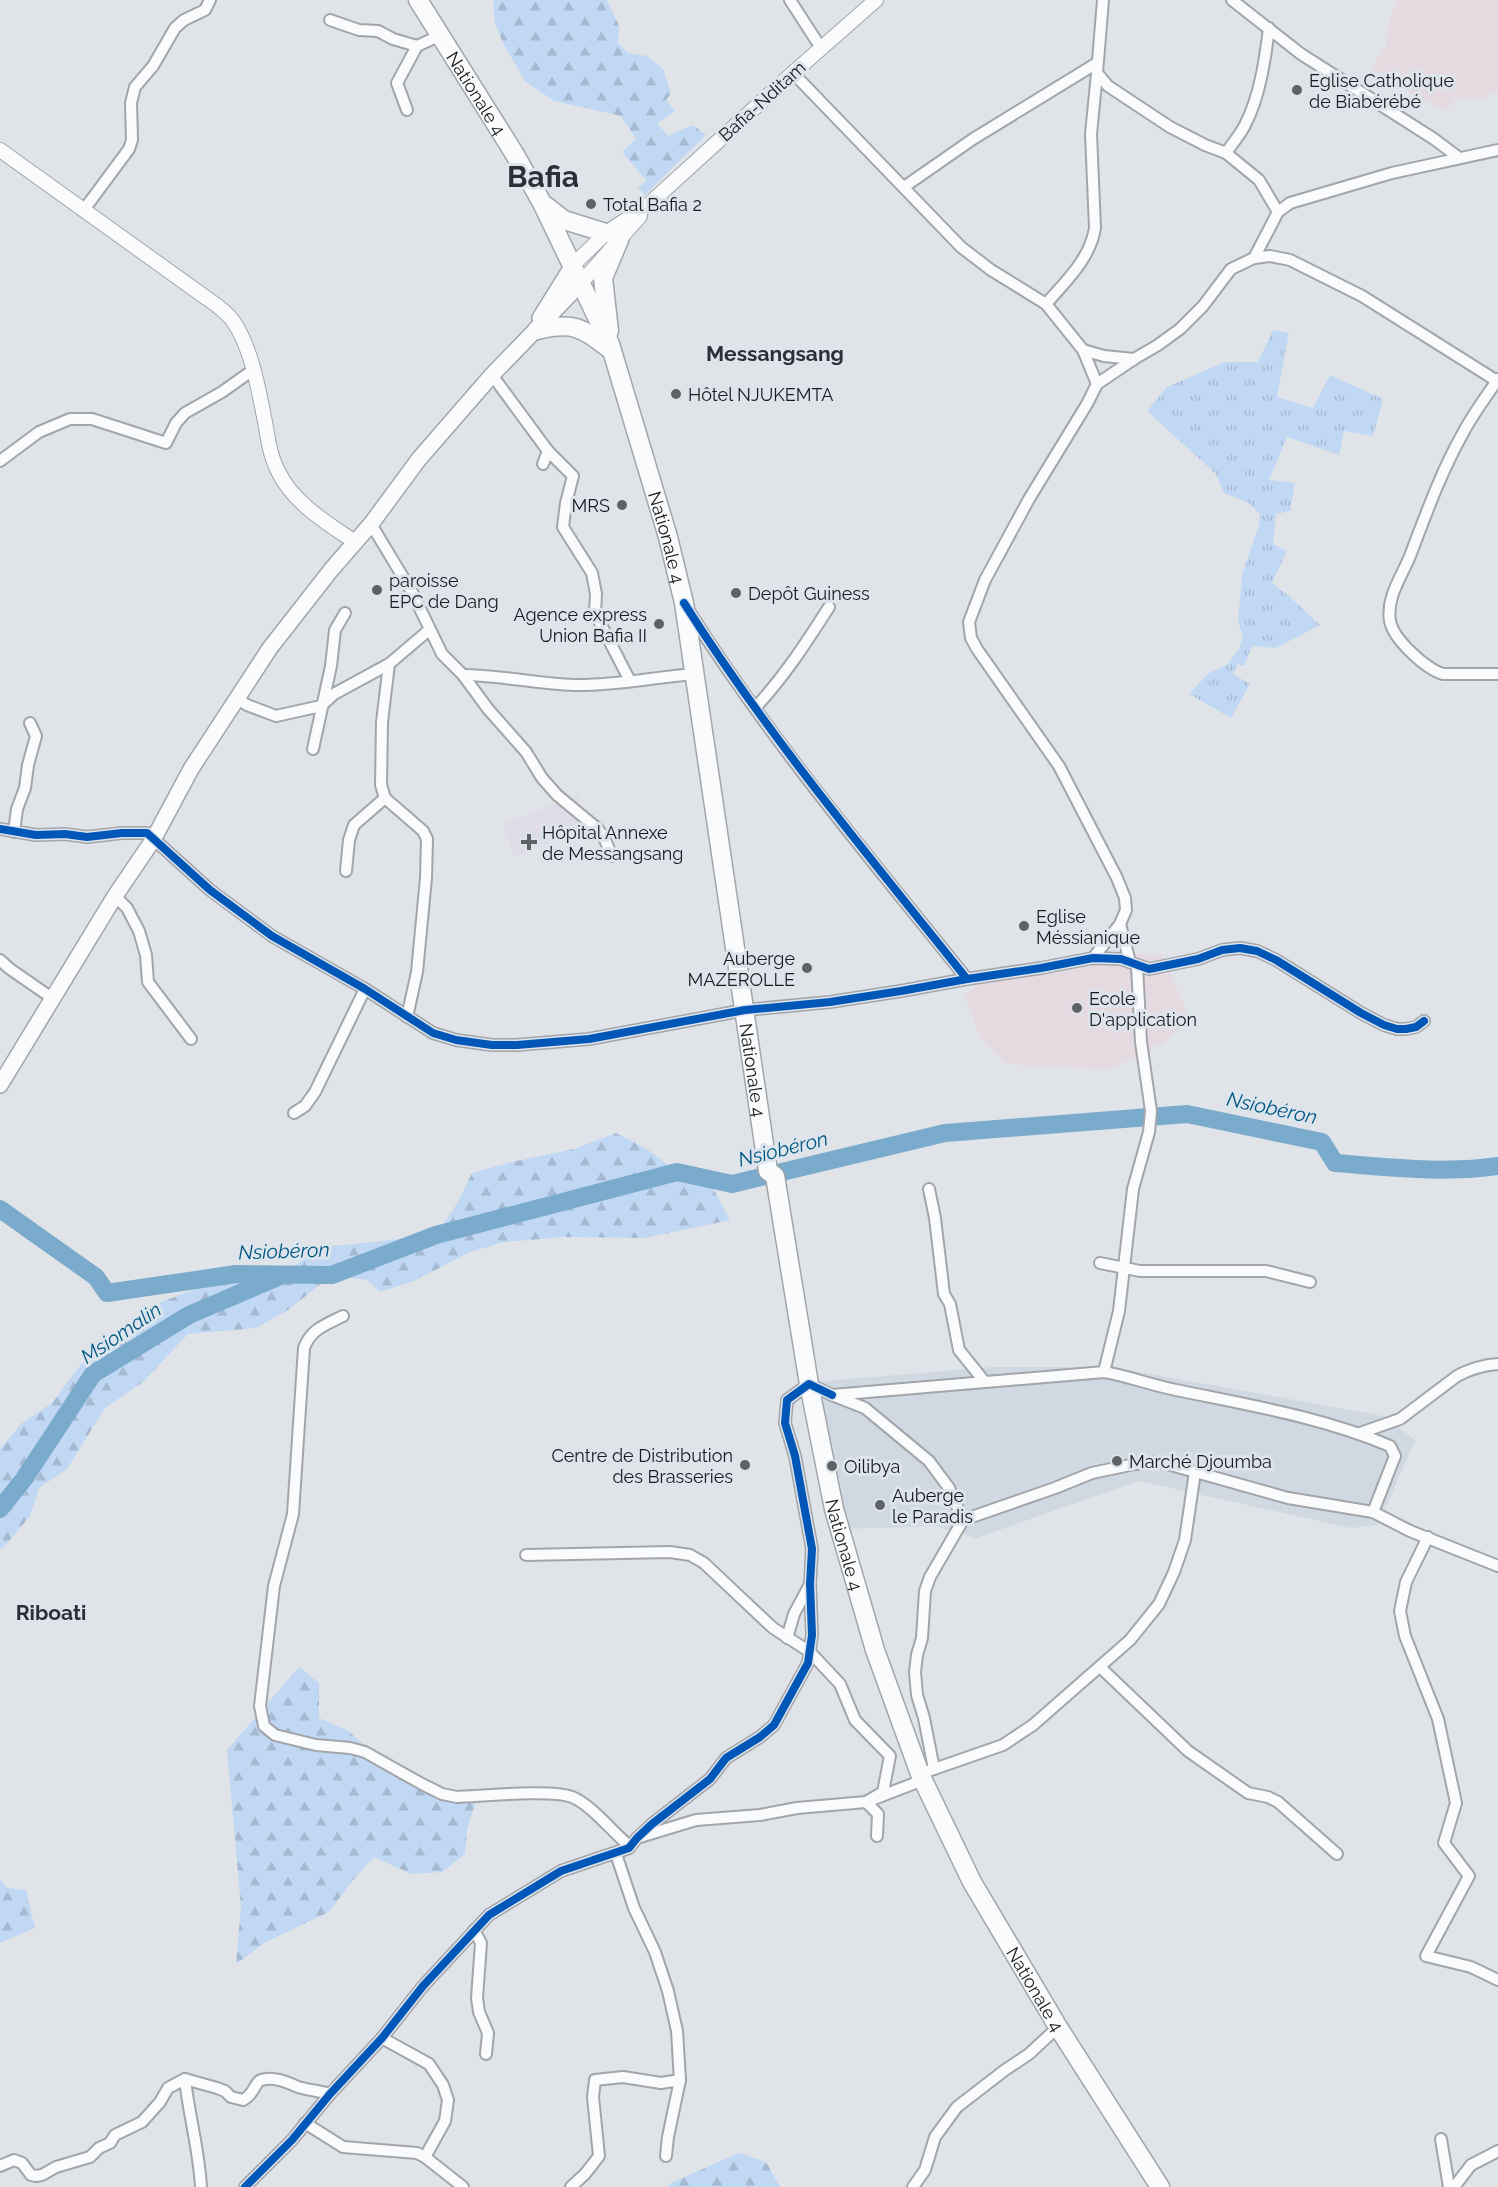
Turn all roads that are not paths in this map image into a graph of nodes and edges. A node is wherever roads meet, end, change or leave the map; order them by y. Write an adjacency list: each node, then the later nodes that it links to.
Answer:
1 (210, 0): 21 (street)
2 (418, 0): 9 (highway, Nationale 4)
3 (790, 0): 11 (street)
4 (876, 0): 11 (street, Bafia-Nditam)
5 (1103, 0): 12 (street)
6 (1232, 0): 8 (street)
7 (330, 20): 10 (street)
8 (1269, 28): 17 (street); 18 (street)
9 (441, 34): 10 (street); 20 (highway, Nationale 4)
10 (417, 46): 14 (street)
11 (820, 48): 13 (street, Bafia-Nditam)
12 (1097, 68): 17 (street); 19 (street); 27 (street)
13 (793, 73): 19 (street); 23 (street, Bafia-Nditam)
14 (407, 110)
15 (0, 150): 21 (street)
16 (1498, 150): 18 (street)
17 (1226, 153): 22 (street)
18 (1458, 157): 22 (street)
19 (904, 187): 27 (street)
20 (542, 203): 23 (highway); 25 (highway, Nationale 4)
21 (83, 211): 32 (street)
22 (1278, 212): 24 (street)
23 (613, 236): 25 (street); 26 (street); 29 (highway)
24 (1254, 258): 31 (street); 34 (street)
25 (573, 265): 26 (highway, Nationale 4); 28 (main road)
26 (581, 283): 28 (main road); 29 (highway, Nationale 4)
27 (1046, 304): 30 (street)
28 (533, 333): 29 (highway); 33 (main road)
29 (612, 348): 41 (highway, Nationale 4)
30 (1083, 350): 31 (street); 35 (street)
31 (1134, 358): 35 (street)
32 (253, 370): 37 (street); 40 (street)
33 (492, 375): 36 (street); 39 (main road)
34 (1497, 380): 47 (street)
35 (1097, 384): 62 (street)
36 (548, 451): 38 (street); 49 (street)
37 (0, 461)
38 (543, 464)
39 (371, 524): 40 (main road); 44 (street)
40 (355, 542): 50 (main road)
41 (684, 603): 46 (highway, Nationale 4); 52 (street)
42 (829, 607): 52 (street)
43 (345, 613): 51 (street)
44 (429, 630): 45 (street); 48 (street)
45 (389, 664): 51 (street); 55 (street)
46 (695, 674): 49 (street); 69 (highway, Nationale 4)
47 (1498, 674)
48 (463, 675): 49 (street); 59 (street)
49 (630, 681)
50 (238, 699): 51 (street); 58 (main road)
51 (321, 706): 54 (street)
52 (755, 708): 66 (street)
53 (30, 723): 57 (street)
54 (313, 749)
55 (385, 798): 60 (street); 70 (street)
56 (0, 829): 57 (street)
57 (14, 832): 58 (street)
58 (153, 840): 61 (main road); 67 (street)
59 (612, 856)
60 (346, 872)
61 (115, 896): 68 (main road); 72 (street)
62 (1120, 924): 63 (street); 65 (street)
63 (1093, 958): 65 (street); 66 (street)
64 (0, 960): 68 (street)
65 (1133, 964): 71 (street); 77 (street)
66 (967, 978): 69 (street)
67 (364, 989): 70 (street); 74 (street)
68 (52, 998): 73 (main road)
69 (745, 1010): 70 (street); 83 (highway, Nationale 4)
70 (407, 1017)
71 (1424, 1021)
72 (191, 1039)
73 (0, 1085)
74 (294, 1113)
75 (928, 1189): 82 (street)
76 (1100, 1263): 77 (street)
77 (1124, 1269): 78 (street); 81 (street)
78 (1310, 1282)
79 (342, 1316): 100 (street)
80 (1498, 1364): 85 (street)
81 (1104, 1372): 82 (street); 85 (street)
82 (984, 1381): 84 (street)
83 (810, 1384): 84 (street); 92 (street); 96 (highway, Nationale 4)
84 (832, 1395): 88 (street)
85 (1360, 1433): 87 (street)
86 (1195, 1472): 87 (street); 88 (street); 95 (street)
87 (1373, 1512): 89 (street)
88 (963, 1520): 96 (street)
89 (1428, 1537): 91 (street); 104 (street)
90 (526, 1555): 93 (street)
91 (1498, 1566)
92 (810, 1584): 93 (street); 94 (street)
93 (787, 1638): 94 (street)
94 (810, 1652): 97 (street); 99 (street)
95 (1100, 1667): 96 (street); 102 (street)
96 (926, 1775): 97 (street); 105 (highway, Nationale 4)
97 (866, 1802): 98 (street); 99 (street)
98 (877, 1836)
99 (637, 1838): 100 (street)
100 (629, 1848): 101 (street)
101 (616, 1854): 103 (street); 109 (street)
102 (1336, 1854)
103 (474, 1930): 106 (street); 107 (street)
104 (1498, 1980)
105 (1058, 2026): 117 (street); 124 (highway, Nationale 4)
106 (382, 2038): 110 (street); 115 (street)
107 (486, 2054)
108 (185, 2079): 110 (street); 116 (street); 118 (street)
109 (680, 2080): 114 (street); 121 (street)
110 (330, 2094): 111 (street)
111 (305, 2123): 115 (street); 119 (street)
112 (1441, 2139): 125 (street)
113 (1498, 2151): 126 (street)
114 (666, 2156)
115 (425, 2157): 120 (street)
116 (0, 2166)
117 (925, 2170): 122 (street); 123 (street)
118 (201, 2187)
119 (245, 2187)
120 (463, 2187)
121 (571, 2187)
122 (903, 2187)
123 (913, 2187)
124 (1160, 2187)
125 (1449, 2187)
126 (1454, 2187)

